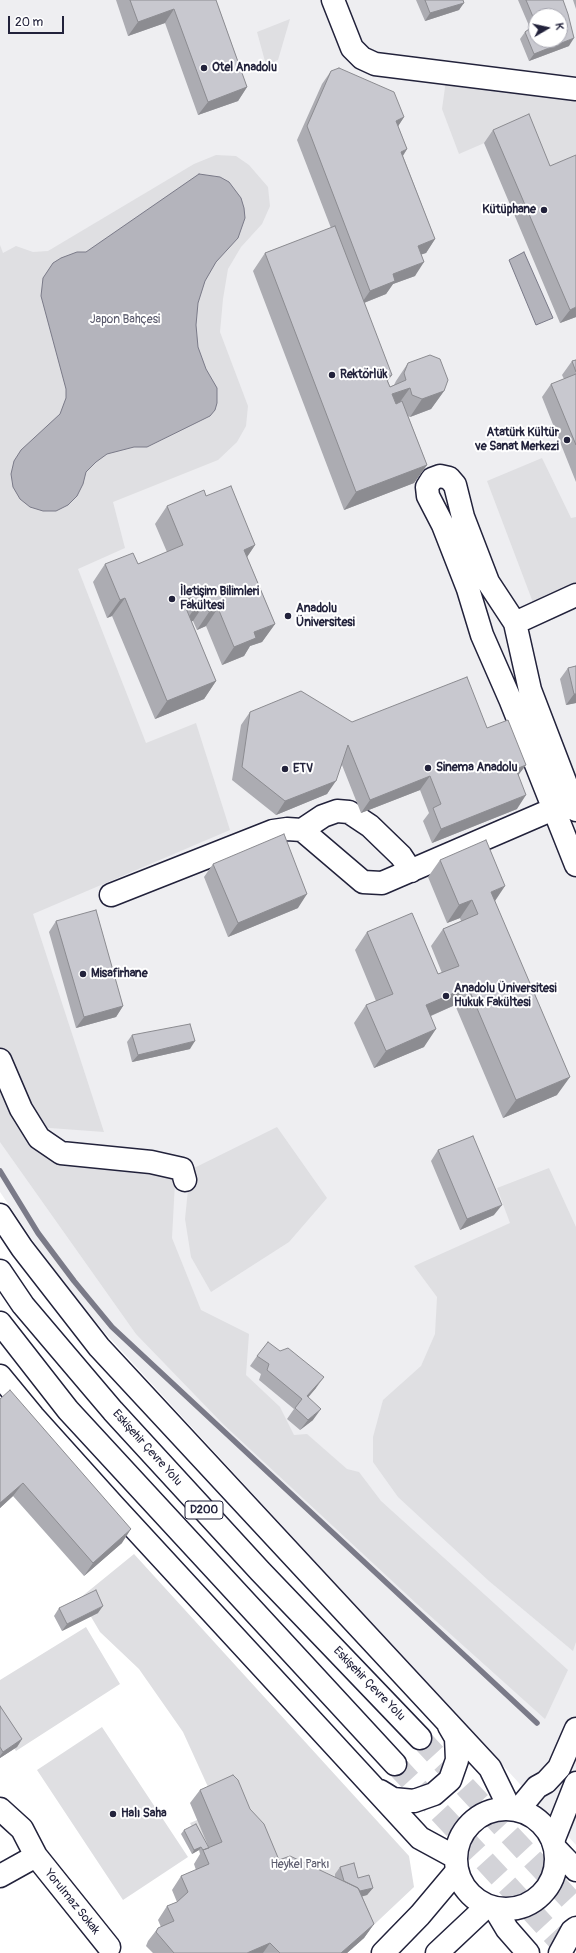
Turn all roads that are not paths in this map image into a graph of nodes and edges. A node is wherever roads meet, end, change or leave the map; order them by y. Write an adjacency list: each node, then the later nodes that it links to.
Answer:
1 (332, 0): 2 (main road)
2 (576, 89)
3 (576, 595): 5 (main road)
4 (477, 618): 5 (main road); 5 (main road); 6 (main road)
5 (513, 622): 6 (main road); 7 (main road)
6 (489, 650): 7 (main road)
7 (567, 806): 9 (main road); 10 (main road)
8 (302, 830): 10 (main road); 10 (main road); 11 (main road)
9 (576, 864)
10 (411, 871)
11 (111, 895)
12 (0, 1060): 13 (main road)
13 (185, 1180)
14 (0, 1215): 18 (main road)
15 (0, 1271): 20 (main road, Eskişehir Çevre Yolu / D200)
16 (0, 1323): 21 (main road, D200)
17 (0, 1376): 23 (main road)
18 (446, 1720): 23 (main road); 25 (main road)
19 (576, 1729): 25 (main road)
20 (420, 1738)
21 (395, 1764)
22 (576, 1783): 26 (main road)
23 (375, 1788): 28 (main road)
24 (0, 1809): 27 (main road, Yorulmaz Sokak)
25 (514, 1809): 26 (main road); 28 (main road)
26 (554, 1844): 29 (main road); 31 (main road)
27 (36, 1856): 30 (main road); 33 (main road, Yorulmaz Sokak)
28 (456, 1864): 31 (main road); 34 (main road)
29 (576, 1870)
30 (0, 1876)
31 (491, 1907): 35 (main road); 36 (main road)
32 (576, 1928): 37 (main road)
33 (108, 1951)
34 (383, 1953)
35 (437, 1953)
36 (528, 1953)
37 (560, 1953)

